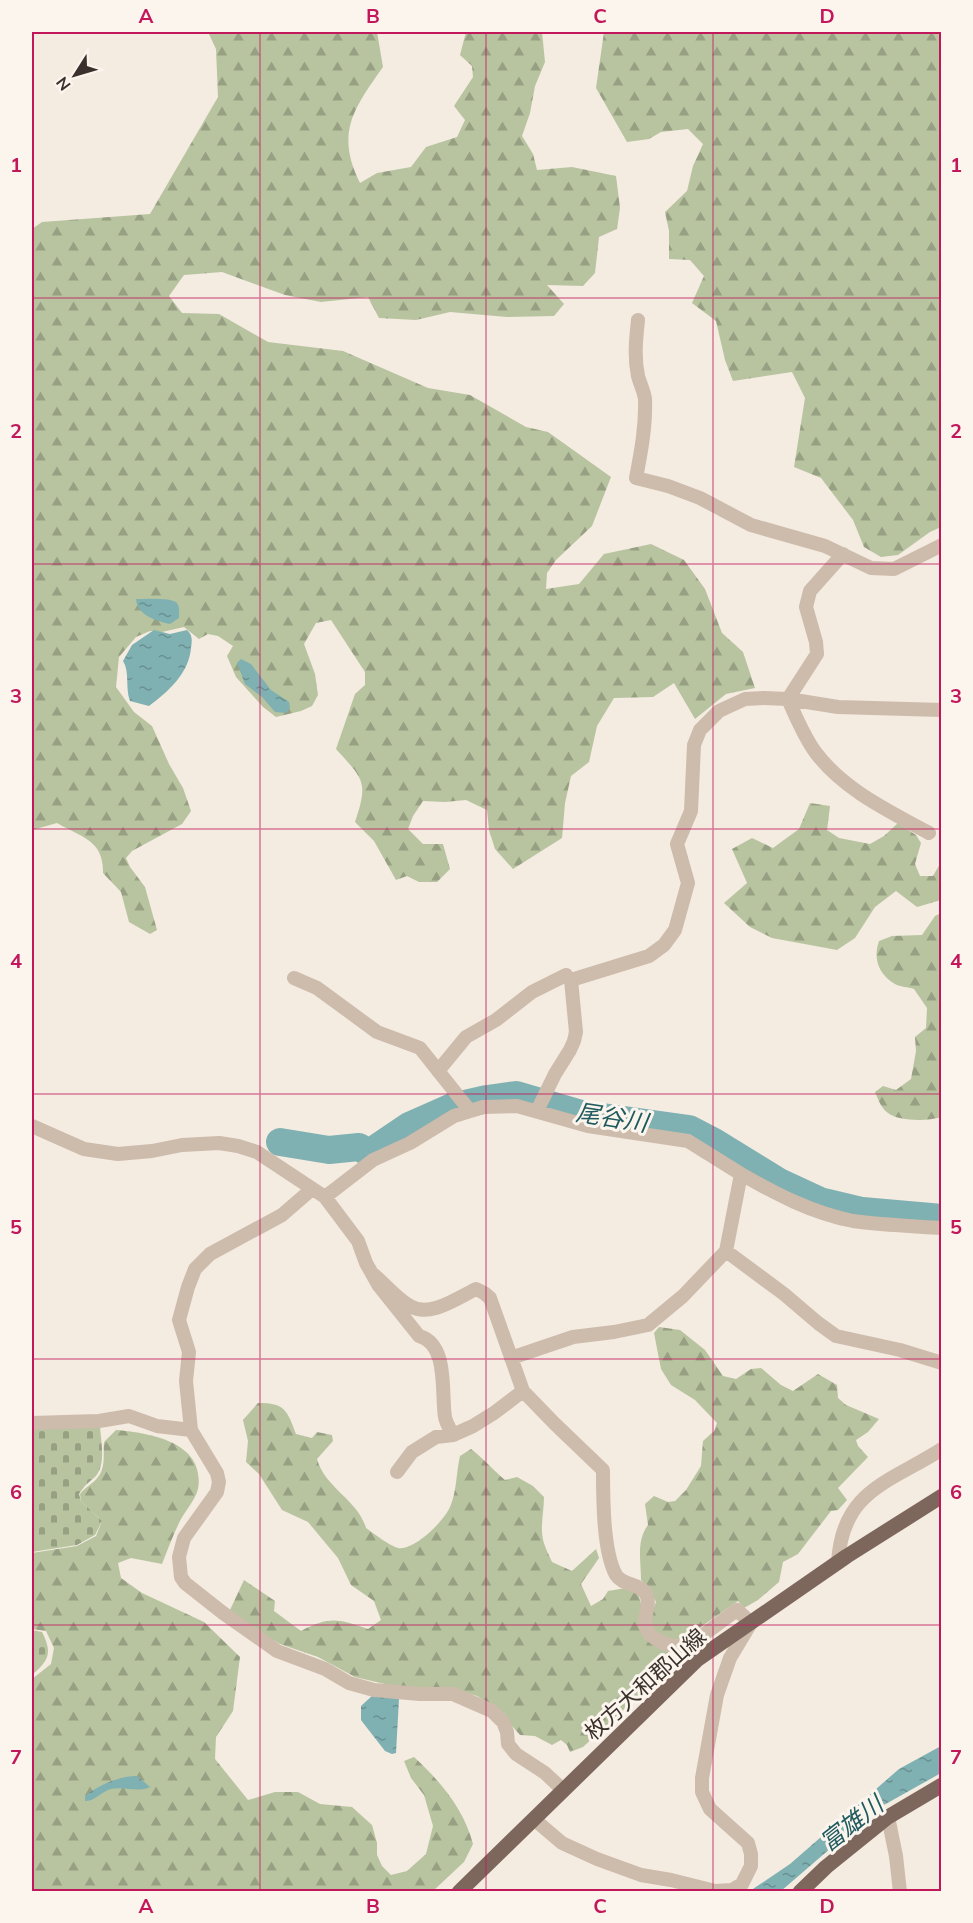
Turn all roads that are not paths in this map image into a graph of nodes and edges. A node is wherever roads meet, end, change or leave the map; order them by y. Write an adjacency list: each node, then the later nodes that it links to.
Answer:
1 (638, 320): 3 (street)
2 (942, 545): 3 (street)
3 (843, 554): 4 (street)
4 (788, 699): 5 (street); 6 (street); 11 (street)
5 (942, 710)
6 (929, 833)
7 (566, 975): 9 (street)
8 (294, 978): 9 (street)
9 (438, 1071): 10 (street)
10 (470, 1111): 11 (street); 15 (street)
11 (537, 1111): 13 (street)
12 (32, 1126): 14 (street)
13 (741, 1174): 16 (street); 17 (street)
14 (312, 1189): 15 (street); 23 (street)
15 (325, 1197): 18 (street)
16 (942, 1228)
17 (726, 1251): 19 (street); 20 (street)
18 (374, 1275): 19 (street); 24 (street)
19 (511, 1358): 21 (street)
20 (942, 1363)
21 (523, 1390): 24 (street); 29 (street)
22 (32, 1423): 23 (street)
23 (191, 1430): 31 (street)
24 (453, 1435): 26 (street)
25 (942, 1449): 28 (street)
26 (397, 1472)
27 (942, 1496): 28 (main road, 枚方大和郡山線)
28 (838, 1563): 29 (main road, 枚方大和郡山線)
29 (751, 1623): 31 (main road, 枚方大和郡山線); 34 (street)
30 (942, 1785): 32 (main road)
31 (563, 1790): 33 (main road, 枚方大和郡山線)
32 (888, 1817): 36 (main road); 37 (street)
33 (535, 1820): 34 (street); 35 (main road, 枚方大和郡山線)
34 (745, 1888)
35 (459, 1892)
36 (800, 1892)
37 (900, 1892)

